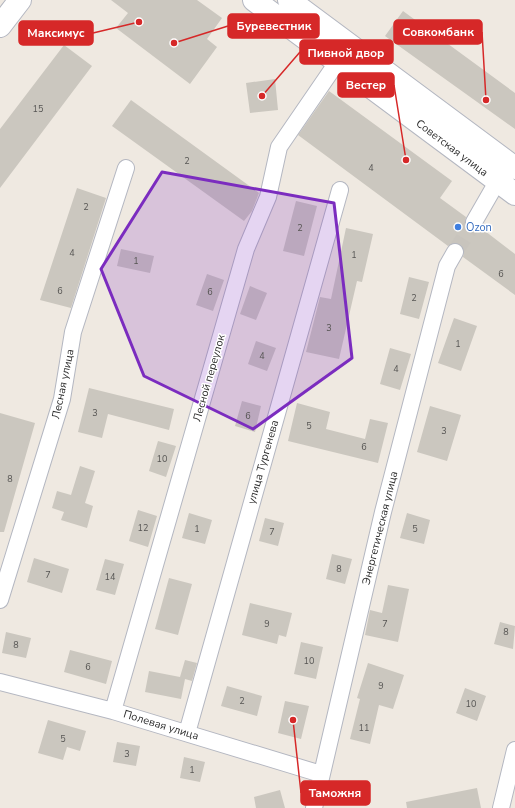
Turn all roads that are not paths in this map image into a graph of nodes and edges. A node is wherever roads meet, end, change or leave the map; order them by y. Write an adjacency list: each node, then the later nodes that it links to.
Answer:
1 (20, 0): 4 (main road)
2 (254, 0): 5 (main road, Советская улица)
3 (289, 0): 7 (main road, Советская улица)
4 (0, 26)
5 (338, 61): 8 (main road, Советская улица); 15 (street, Лесной переулок)
6 (126, 168): 13 (street, Лесная улица)
7 (515, 168)
8 (497, 182): 10 (main road, Советская улица); 11 (street)
9 (340, 190): 16 (street, улица Тургенева)
10 (515, 194)
11 (474, 222)
12 (455, 252): 18 (street, Энергетическая улица)
13 (0, 600)
14 (0, 682): 15 (street, Полевая улица)
15 (114, 711): 16 (street, Полевая улица)
16 (187, 733): 18 (street, Полевая улица)
17 (515, 750): 20 (street)
18 (321, 774): 19 (street, Энергетическая улица)
19 (314, 808)
20 (500, 808)

